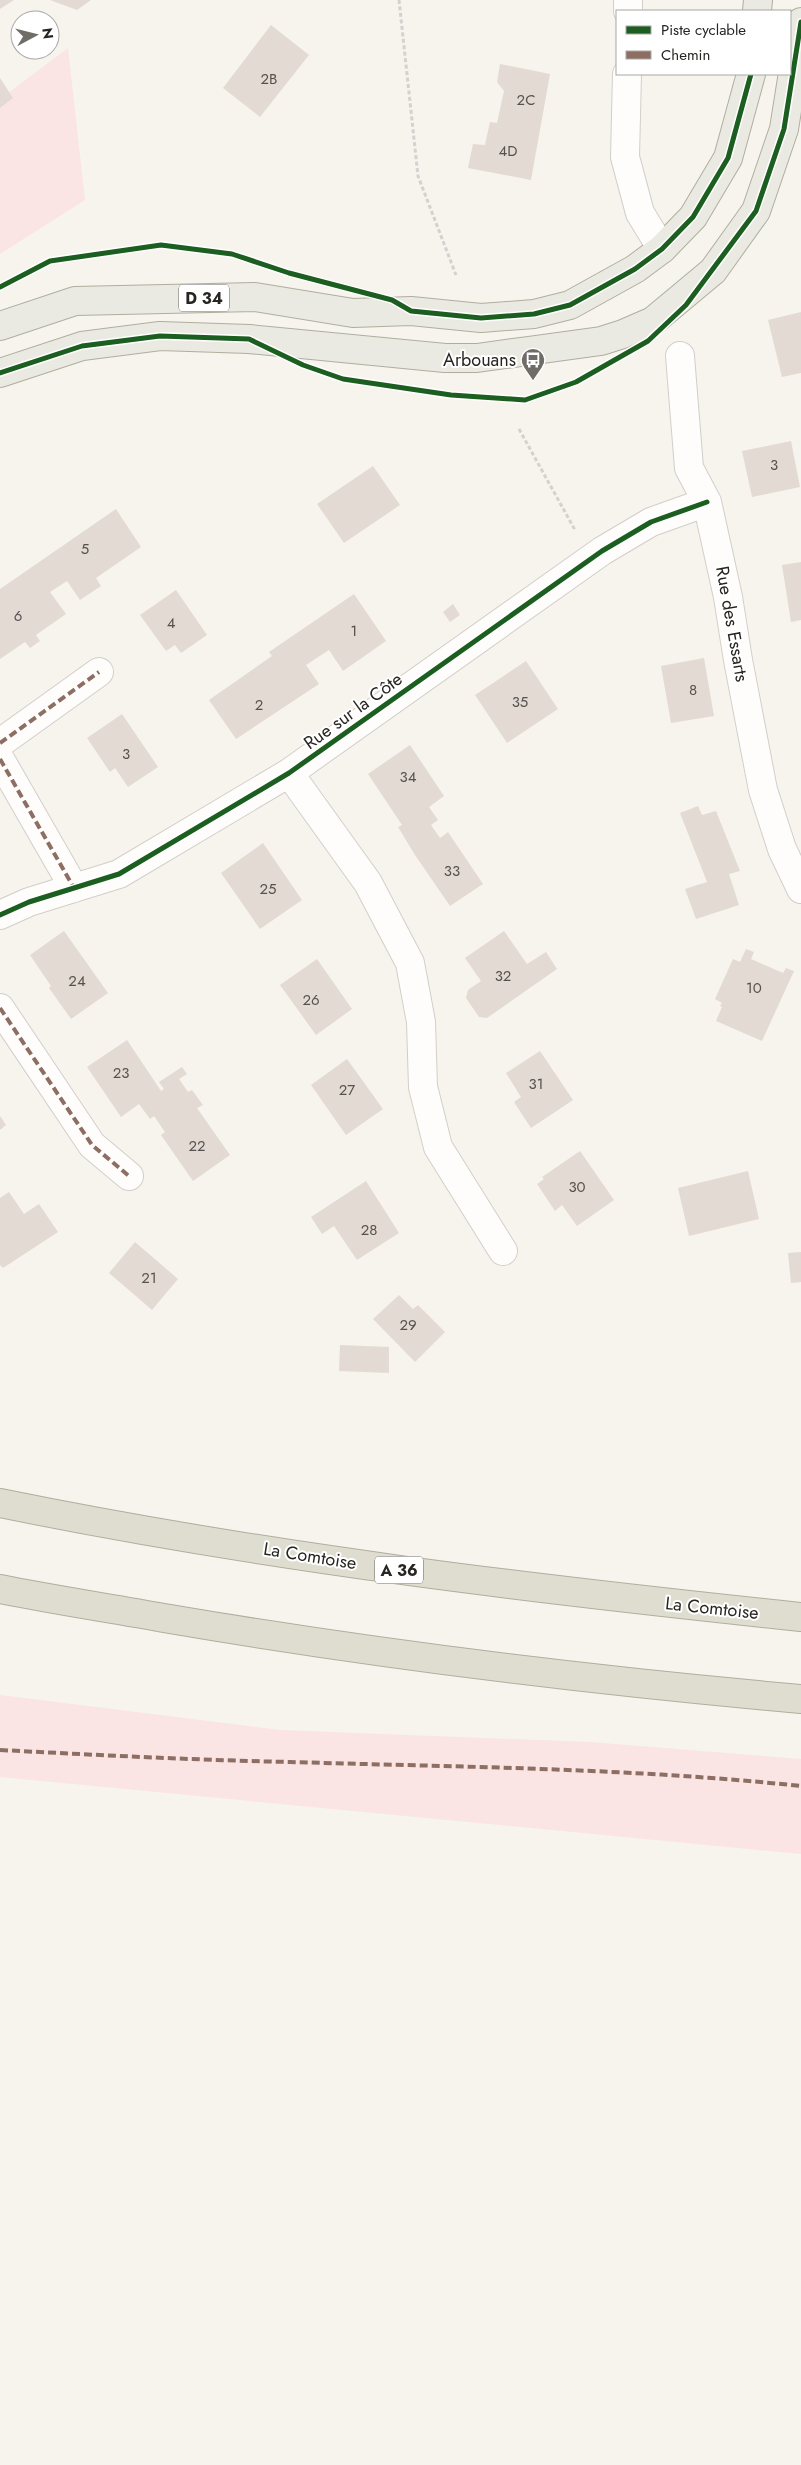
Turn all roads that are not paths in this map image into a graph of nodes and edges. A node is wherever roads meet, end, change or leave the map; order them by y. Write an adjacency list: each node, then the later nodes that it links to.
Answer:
1 (801, 22): 7 (main road, D 34)
2 (627, 75): 4 (street)
3 (751, 75): 4 (main road, D 34)
4 (662, 249): 5 (main road, D 34)
5 (0, 326)
6 (680, 356): 8 (street, Rue des Essarts)
7 (0, 374)
8 (707, 502): 12 (street, Rue sur la Côte); 14 (street, Rue des Essarts)
9 (99, 672): 10 (street)
10 (0, 743)
11 (0, 759): 13 (street)
12 (289, 774): 13 (street, Rue sur la Côte); 18 (street)
13 (74, 888): 15 (street, Rue sur la Côte)
14 (801, 889)
15 (0, 915)
16 (0, 1008): 17 (street)
17 (129, 1176)
18 (503, 1251)
19 (0, 1503): 21 (highway, La Comtoise / A 36)
20 (0, 1589): 22 (highway)
21 (801, 1617)
22 (801, 1699)

